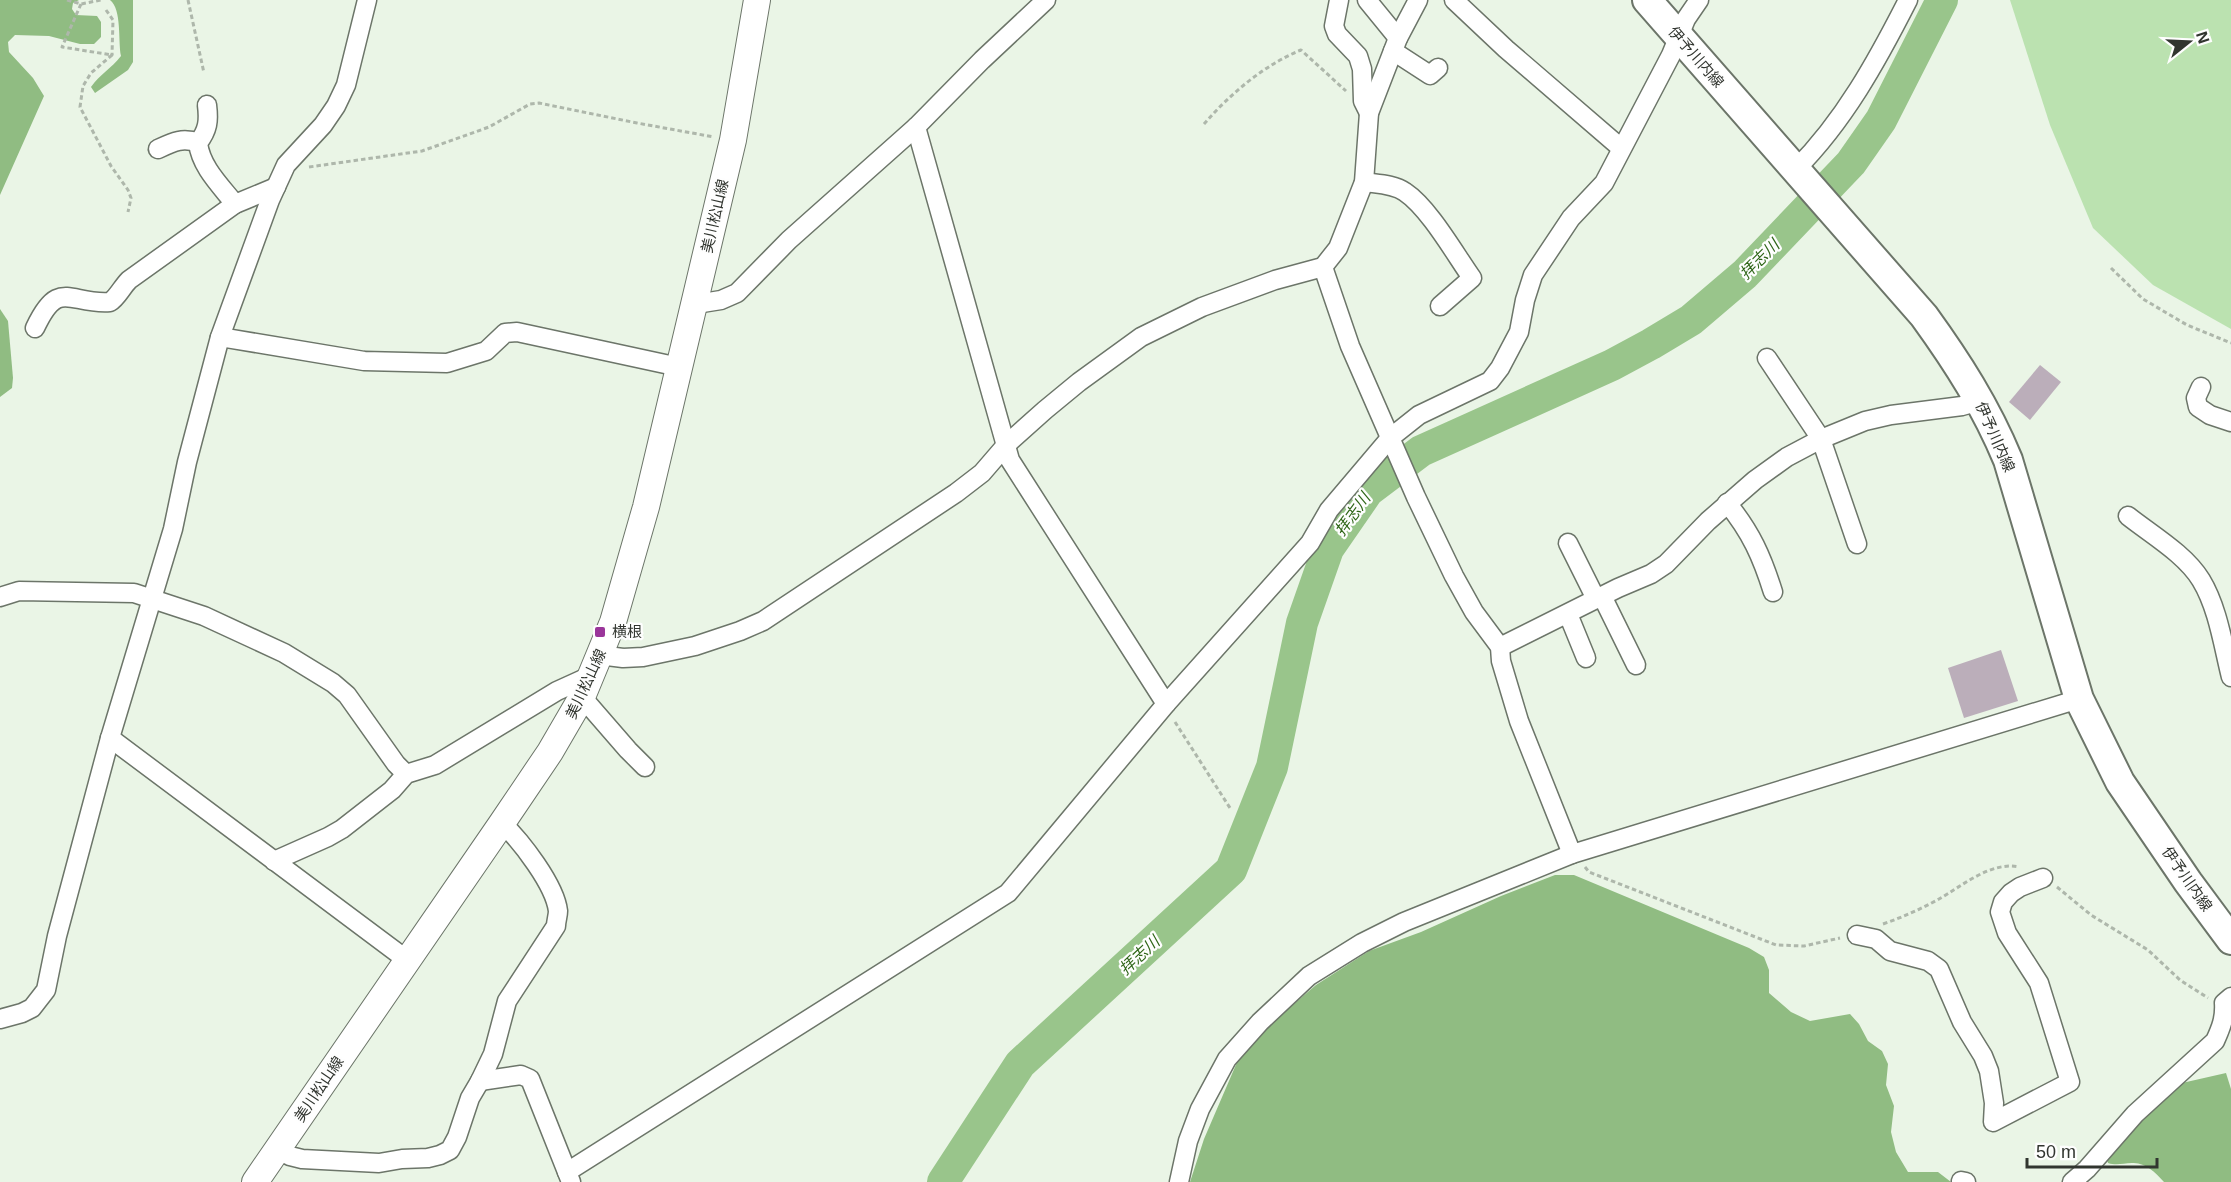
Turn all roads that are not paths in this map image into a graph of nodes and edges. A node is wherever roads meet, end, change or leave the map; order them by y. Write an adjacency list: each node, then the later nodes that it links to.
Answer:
1 (367, 0): 22 (street)
2 (758, 0): 25 (main road, 美川松山線)
3 (1046, 0): 16 (street)
4 (1339, 0): 15 (street)
5 (1367, 0): 12 (street)
6 (1418, 0): 12 (street)
7 (1454, 0): 19 (street)
8 (1647, 0): 11 (main road, 伊予川内線)
9 (1699, 0): 11 (street)
10 (1908, 0): 20 (street)
11 (1679, 36): 19 (street); 20 (main road, 伊予川内線)
12 (1396, 45): 13 (street); 15 (street)
13 (1438, 68)
14 (207, 105): 17 (street)
15 (1366, 107): 21 (street)
16 (916, 127): 25 (street); 36 (street)
17 (198, 143): 18 (street); 23 (street)
18 (158, 148)
19 (1621, 148): 35 (street)
20 (1799, 173): 32 (main road, 伊予川内線)
21 (1364, 182): 24 (street); 26 (street)
22 (276, 187): 23 (street); 28 (street)
23 (235, 204): 27 (street)
24 (1323, 267): 35 (street); 36 (street)
25 (696, 304): 30 (main road, 美川松山線)
26 (1440, 306)
27 (35, 328)
28 (220, 337): 30 (street); 44 (street)
29 (1767, 358): 34 (street)
30 (679, 368): 49 (main road, 美川松山線)
31 (2201, 387): 33 (street)
32 (1980, 401): 34 (street); 51 (main road, 伊予川内線)
33 (2231, 422)
34 (1821, 439): 37 (street); 40 (street)
35 (1391, 442): 46 (street); 52 (street)
36 (1007, 444): 49 (street); 52 (street)
37 (1727, 503): 41 (street); 43 (street)
38 (2128, 516): 50 (street)
39 (1568, 543): 43 (street)
40 (1857, 544)
41 (1773, 592)
42 (0, 597): 44 (street)
43 (1599, 598): 45 (street); 48 (street)
44 (152, 600): 53 (street); 55 (street)
45 (1568, 614): 46 (street); 47 (street)
46 (1500, 647): 57 (street)
47 (1586, 658)
48 (1636, 665)
49 (590, 676): 54 (street); 55 (street); 56 (main road, 美川松山線)
50 (2231, 677)
51 (2079, 699): 57 (street); 61 (main road, 伊予川内線)
52 (1166, 704): 67 (street)
53 (110, 738): 58 (street); 64 (street)
54 (645, 767)
55 (406, 774): 58 (street)
56 (502, 823): 62 (main road, 美川松山線); 65 (street)
57 (1572, 854): 69 (street)
58 (274, 861): 62 (street)
59 (2043, 878): 60 (street)
60 (1857, 935)
61 (2231, 940)
62 (407, 960): 66 (main road, 美川松山線)
63 (2228, 1000): 70 (street)
64 (0, 1019)
65 (480, 1081): 66 (street); 67 (street)
66 (278, 1150): 68 (main road, 美川松山線)
67 (569, 1177)
68 (255, 1182)
69 (1179, 1182)
70 (2072, 1182)

